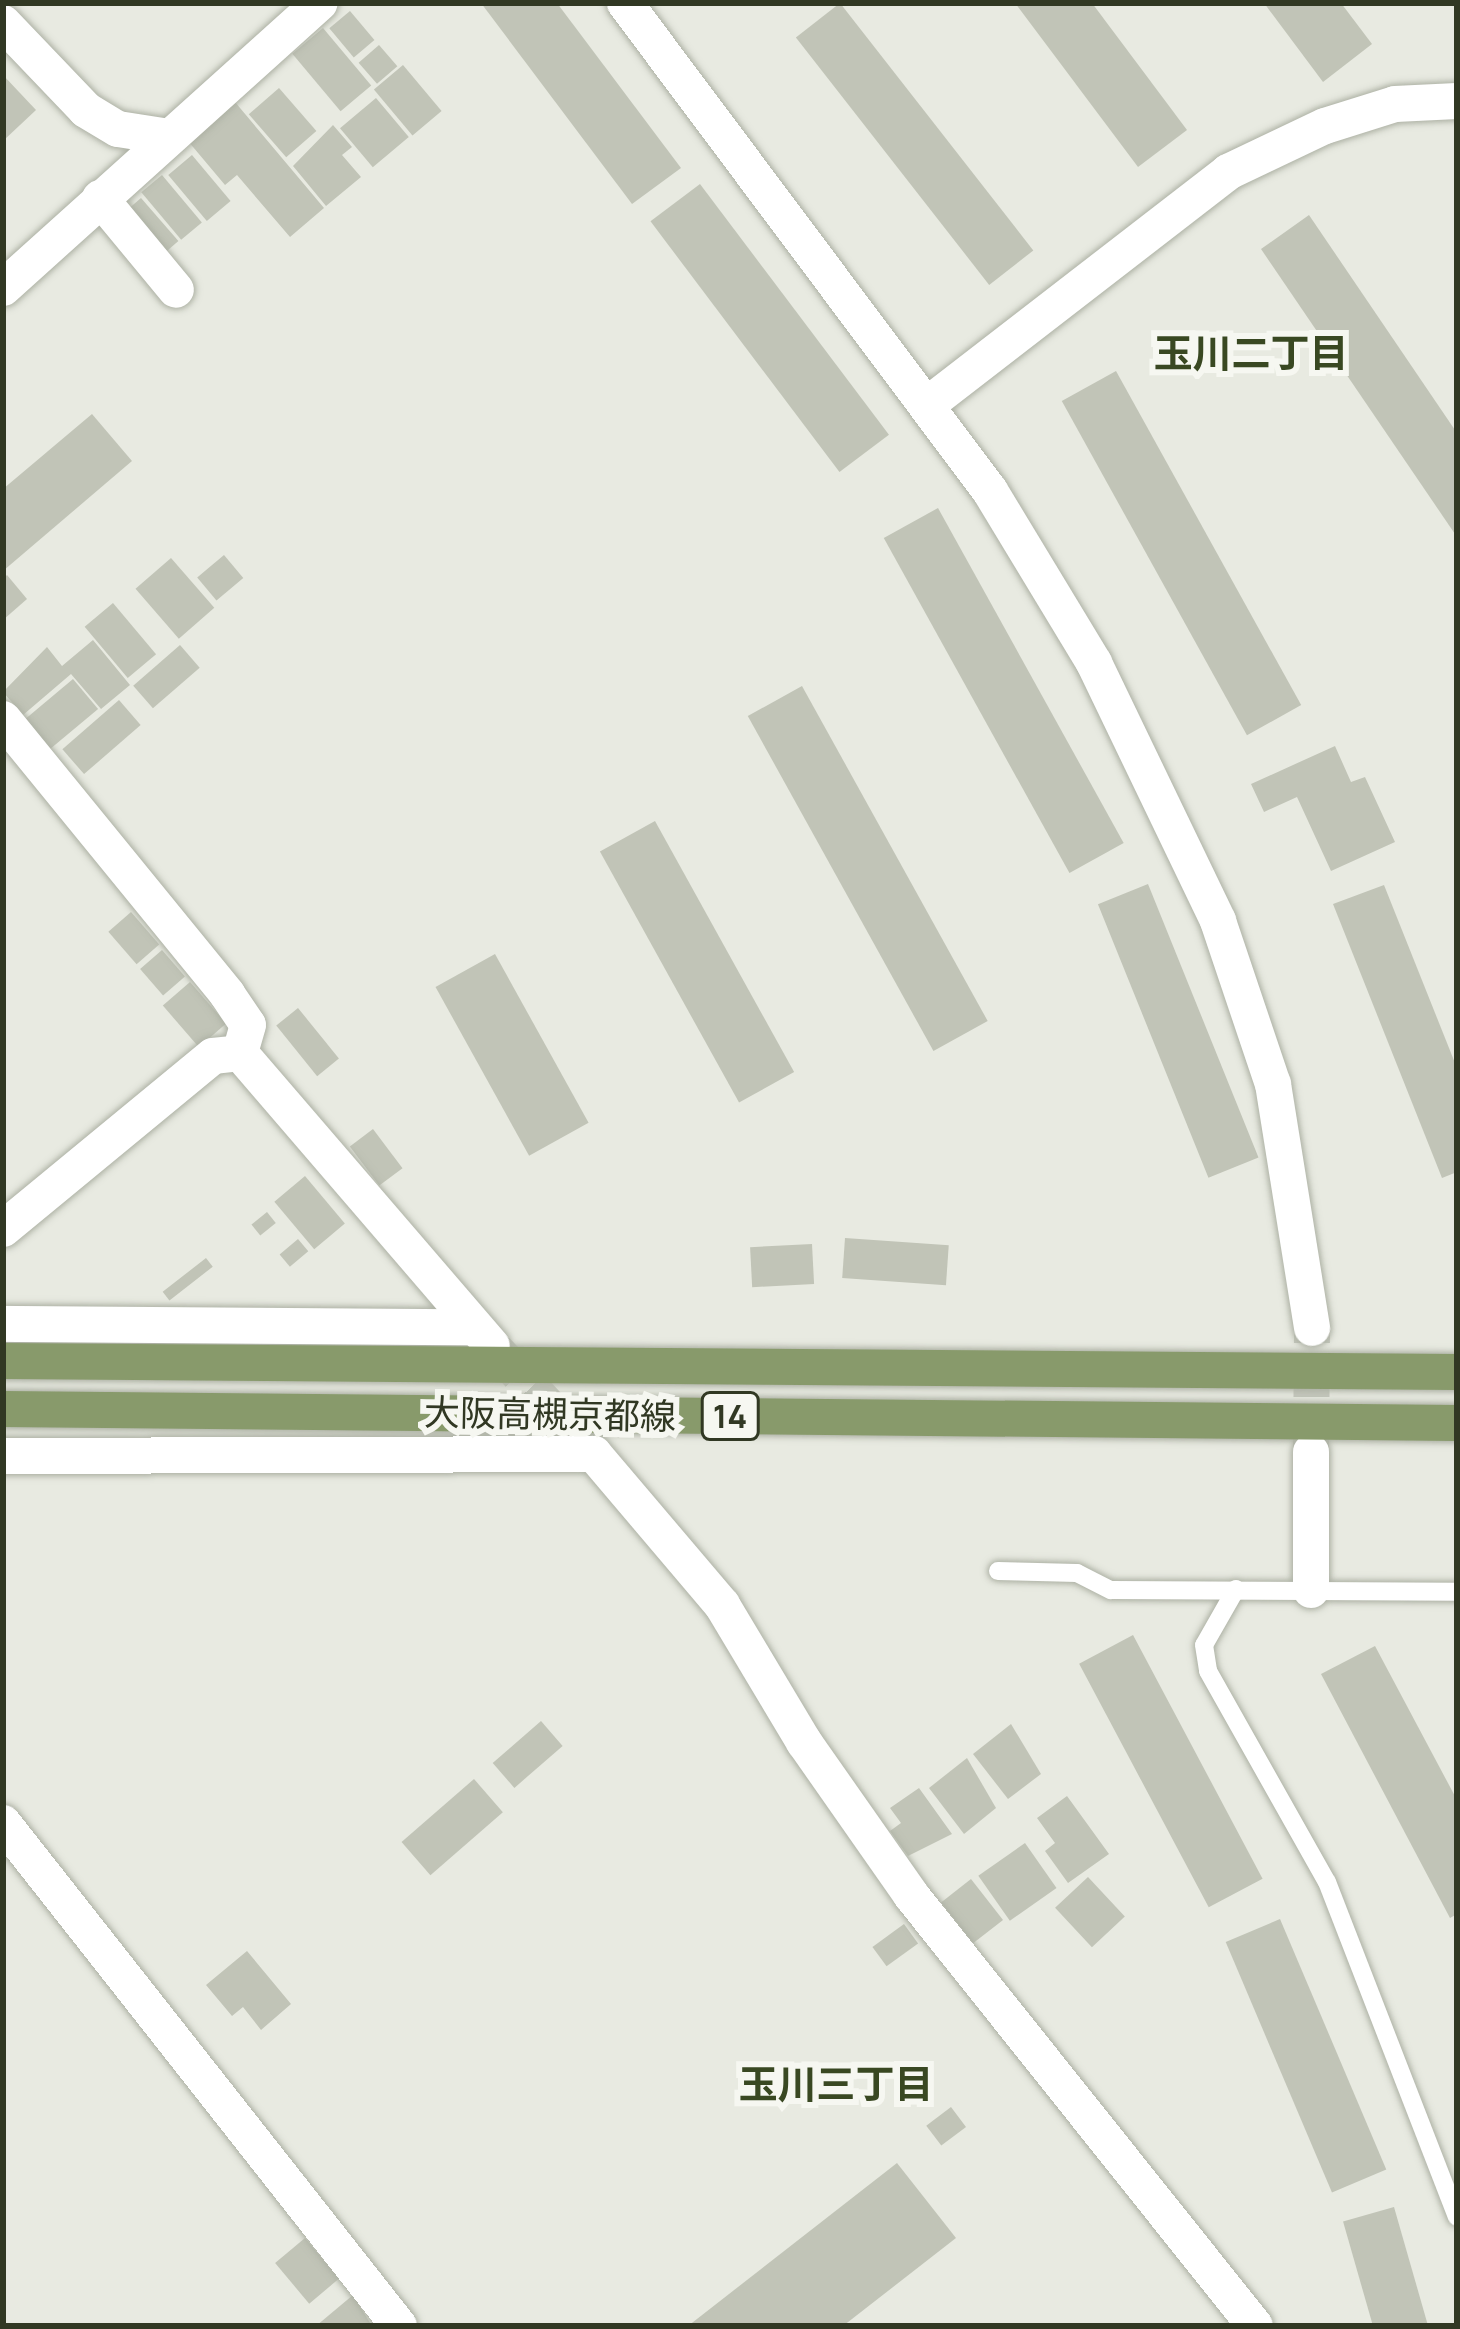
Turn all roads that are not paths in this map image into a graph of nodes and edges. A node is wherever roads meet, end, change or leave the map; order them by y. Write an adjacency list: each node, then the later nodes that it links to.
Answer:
1 (319, 3): 5 (street)
2 (625, 3): 9 (street)
3 (3, 23): 5 (street)
4 (1457, 101): 9 (street)
5 (169, 137): 6 (street)
6 (100, 198): 7 (street); 8 (street)
7 (3, 288)
8 (176, 290)
9 (927, 405): 14 (street)
10 (3, 719): 11 (street)
11 (240, 1053): 12 (street); 13 (street)
12 (3, 1229)
13 (3, 1324)
14 (1312, 1328)
15 (3, 1361): 16 (main road, 大阪高槻京都線 / 14)
16 (1457, 1372)
17 (3, 1409): 18 (main road, 大阪高槻京都線 / 14)
18 (1457, 1423)
19 (1312, 1452): 23 (street)
20 (3, 1456): 28 (street)
21 (998, 1570): 22 (lane)
22 (1236, 1589): 23 (lane); 26 (lane)
23 (1311, 1590): 24 (lane)
24 (1457, 1592)
25 (3, 1823): 27 (street)
26 (1457, 2217)
27 (399, 2326)
28 (1256, 2326)

